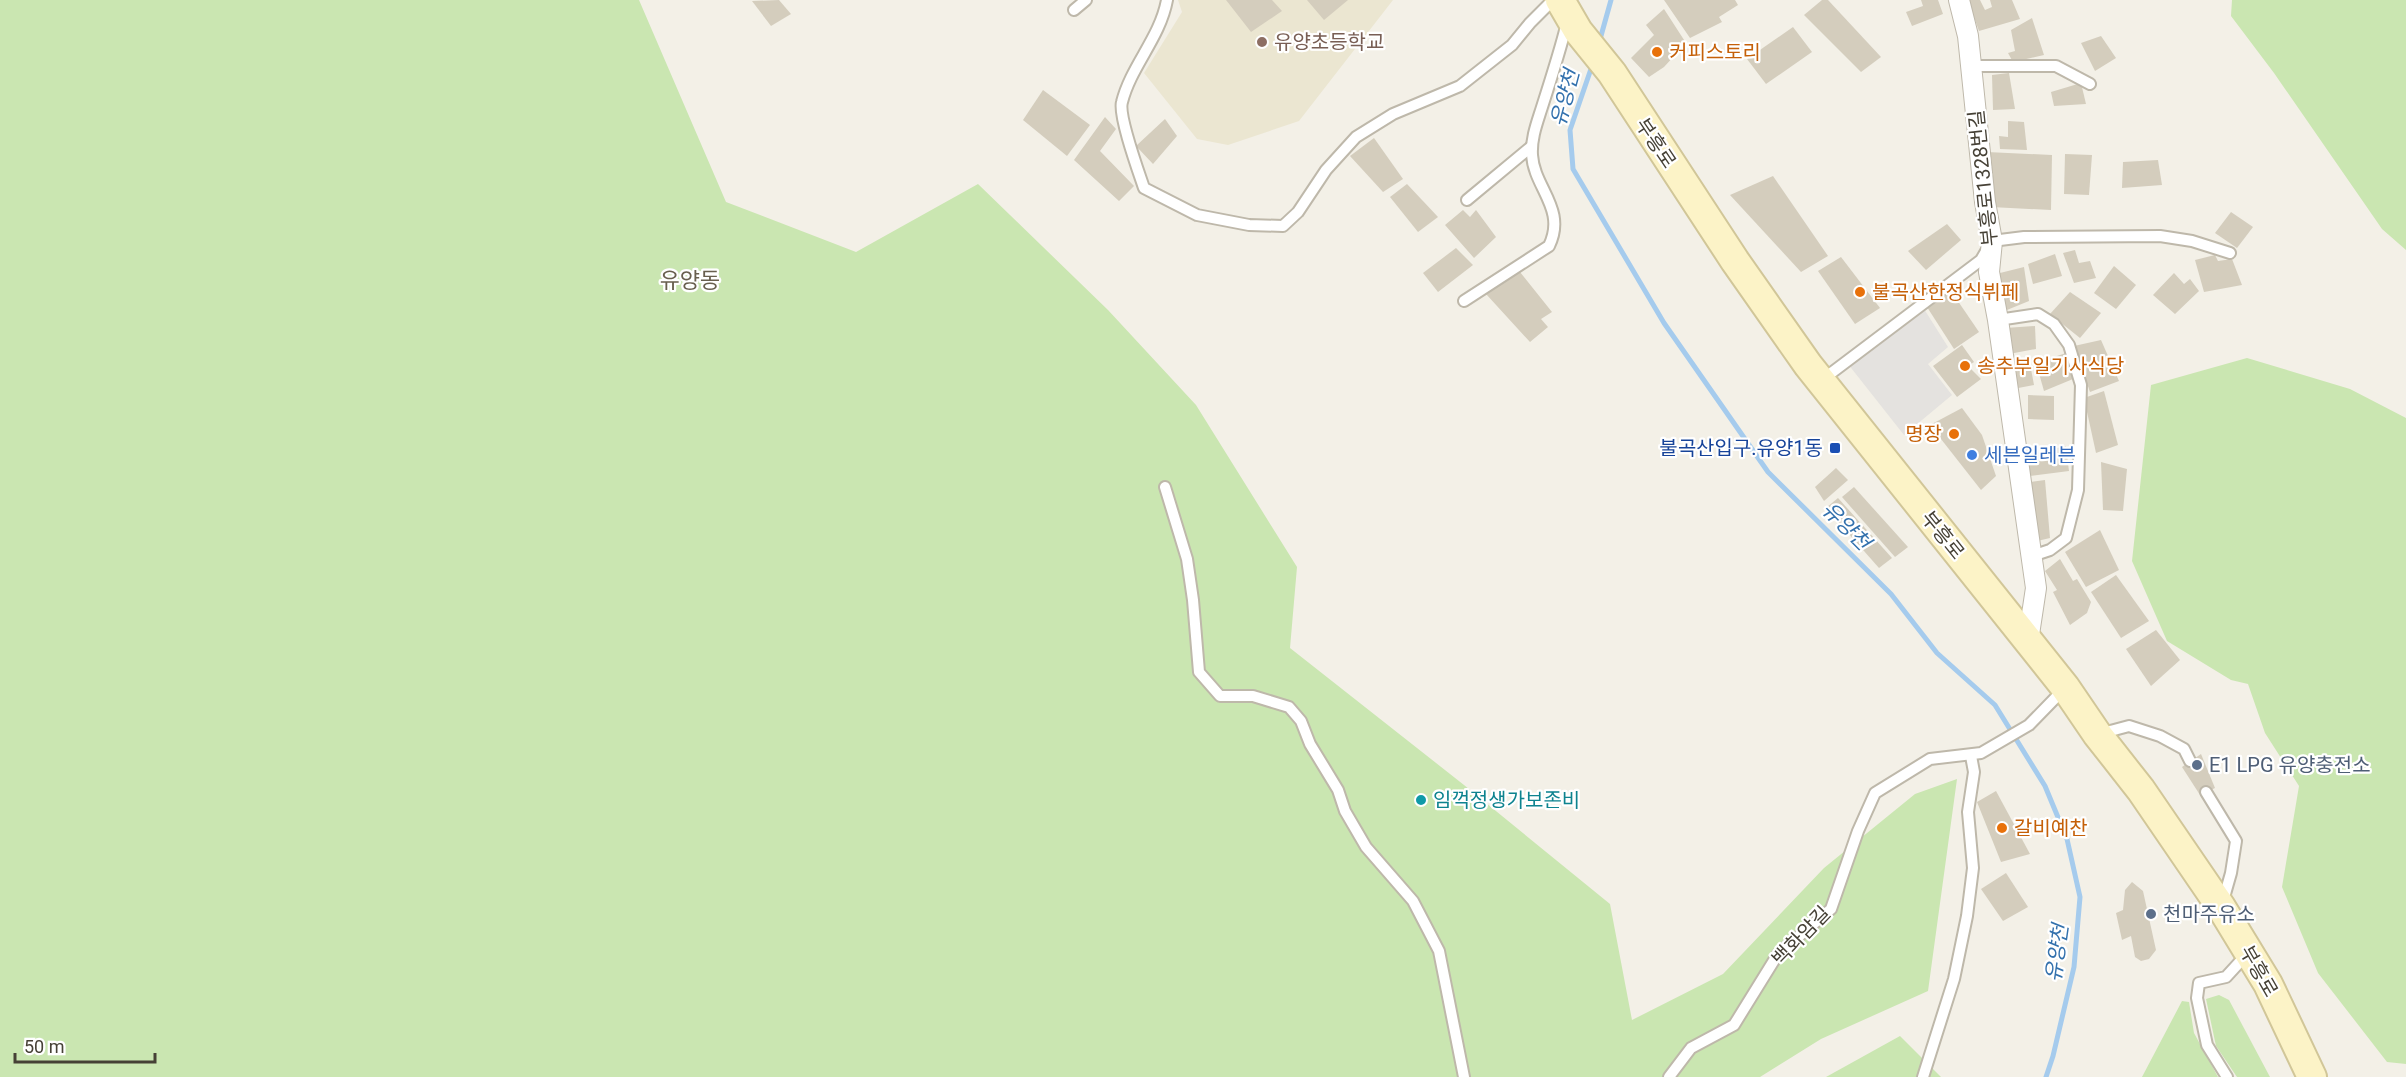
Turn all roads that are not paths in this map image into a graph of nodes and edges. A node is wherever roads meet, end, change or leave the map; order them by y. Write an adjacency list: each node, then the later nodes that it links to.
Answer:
1 (1086, 0): 4 (lane)
2 (1167, 0): 5 (lane)
3 (1959, 0): 6 (street, 부흥로1328번길)
4 (1074, 10)
5 (1565, 12): 8 (lane); 14 (main road, 부흥로)
6 (1971, 66): 7 (lane); 10 (street, 부흥로1328번길)
7 (2090, 84)
8 (1532, 146): 9 (lane); 12 (lane)
9 (1467, 200)
10 (1992, 241): 11 (lane); 13 (street, 부흥로1328번길); 14 (lane)
11 (2230, 253)
12 (1464, 301)
13 (1998, 320): 16 (street, 부흥로1328번길); 16 (lane)
14 (1820, 381): 17 (main road, 부흥로)
15 (1165, 487): 25 (lane)
16 (2032, 556): 17 (street, 부흥로1328번길)
17 (2028, 641): 18 (main road, 부흥로)
18 (2065, 687): 19 (main road, 부흥로); 20 (lane)
19 (2097, 734): 21 (lane); 23 (main road, 부흥로)
20 (1976, 755): 26 (lane, 백화암길); 27 (lane)
21 (2190, 761)
22 (2206, 792): 23 (lane)
23 (2221, 907): 24 (main road, 부흥로)
24 (2249, 952): 28 (lane); 29 (main road, 부흥로)
25 (1464, 1077)
26 (1669, 1077)
27 (1923, 1077)
28 (2227, 1077)
29 (2313, 1077)

